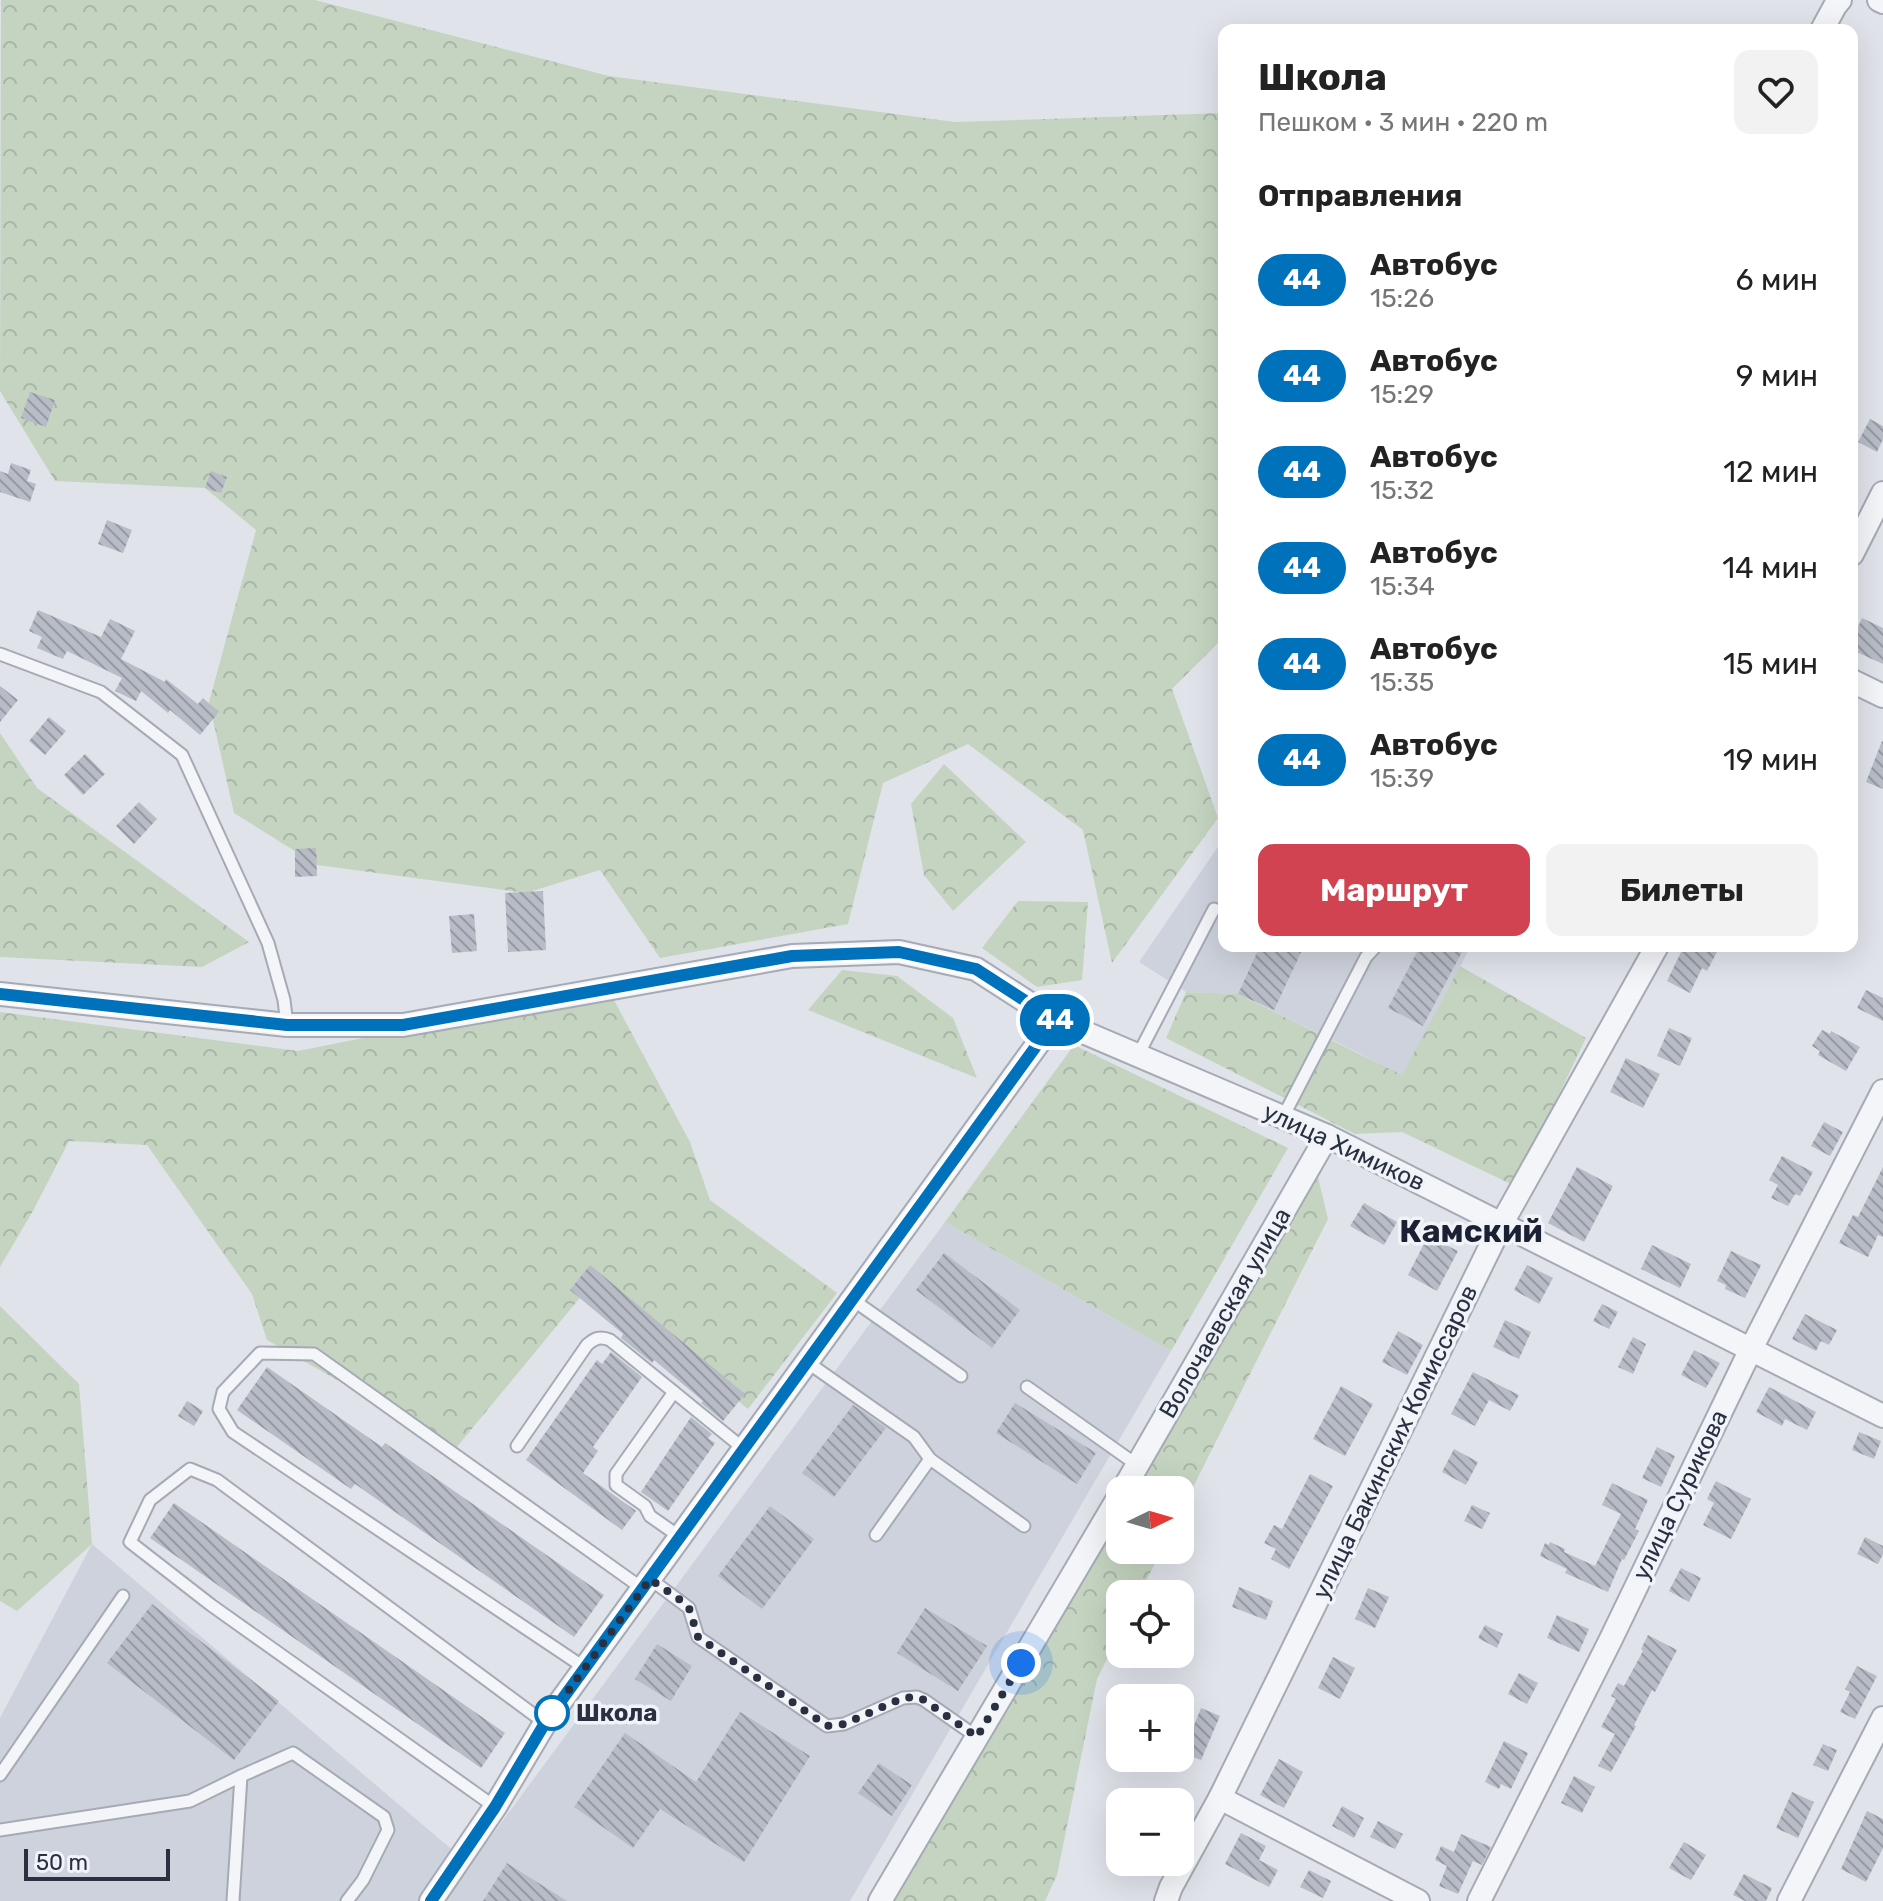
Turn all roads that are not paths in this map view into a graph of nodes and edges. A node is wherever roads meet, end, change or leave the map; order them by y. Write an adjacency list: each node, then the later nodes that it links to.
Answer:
1 (1840, 0): 2 (street)
2 (1825, 24)
3 (1883, 493): 4 (street)
4 (1858, 542)
5 (0, 654): 13 (lane)
6 (1858, 684): 7 (street)
7 (1883, 696)
8 (1214, 909): 14 (lane)
9 (1371, 952): 16 (lane)
10 (1654, 952): 18 (street, улица Бакинских Комиссаров)
11 (0, 994): 13 (street, улица Химиков)
12 (1055, 1020): 13 (street, улица Химиков); 14 (street, улица Химиков); 19 (street)
13 (287, 1025)
14 (1138, 1055): 16 (street, улица Химиков)
15 (1883, 1091): 20 (street, улица Сурикова)
16 (1283, 1117): 17 (street, улица Химиков)
17 (1327, 1136): 18 (street, улица Химиков); 29 (street, Волочаевская улица)
18 (1502, 1223): 20 (street, улица Химиков); 43 (street, улица Бакинских Комиссаров)
19 (853, 1300): 21 (street); 22 (lane)
20 (1751, 1349): 25 (street, улица Химиков); 52 (street, улица Сурикова)
21 (807, 1362): 27 (street); 28 (lane)
22 (961, 1376)
23 (1027, 1387): 29 (lane)
24 (674, 1392): 26 (lane); 27 (lane); 34 (lane)
25 (1883, 1416)
26 (517, 1446)
27 (744, 1449): 34 (street)
28 (930, 1459): 32 (lane); 33 (lane)
29 (1137, 1465): 30 (street, Волочаевская улица)
30 (1130, 1476)
31 (1106, 1518): 40 (street, Волочаевская улица)
32 (1024, 1526)
33 (876, 1535)
34 (680, 1537): 35 (street)
35 (646, 1584): 37 (street); 37 (lane); 40 (lane)
36 (123, 1596): 41 (lane)
37 (585, 1668): 39 (street)
38 (1883, 1718): 53 (street)
39 (545, 1723): 44 (street); 44 (lane)
40 (977, 1737): 49 (street, Волочаевская улица)
41 (0, 1775)
42 (241, 1776): 45 (lane); 46 (lane); 47 (lane)
43 (1220, 1798): 50 (street, улица Бакинских Комиссаров); 51 (street)
44 (495, 1807): 48 (street)
45 (0, 1830)
46 (233, 1901)
47 (347, 1901)
48 (431, 1901)
49 (880, 1901)
50 (1166, 1901)
51 (1418, 1901)
52 (1479, 1901)
53 (1789, 1901)

